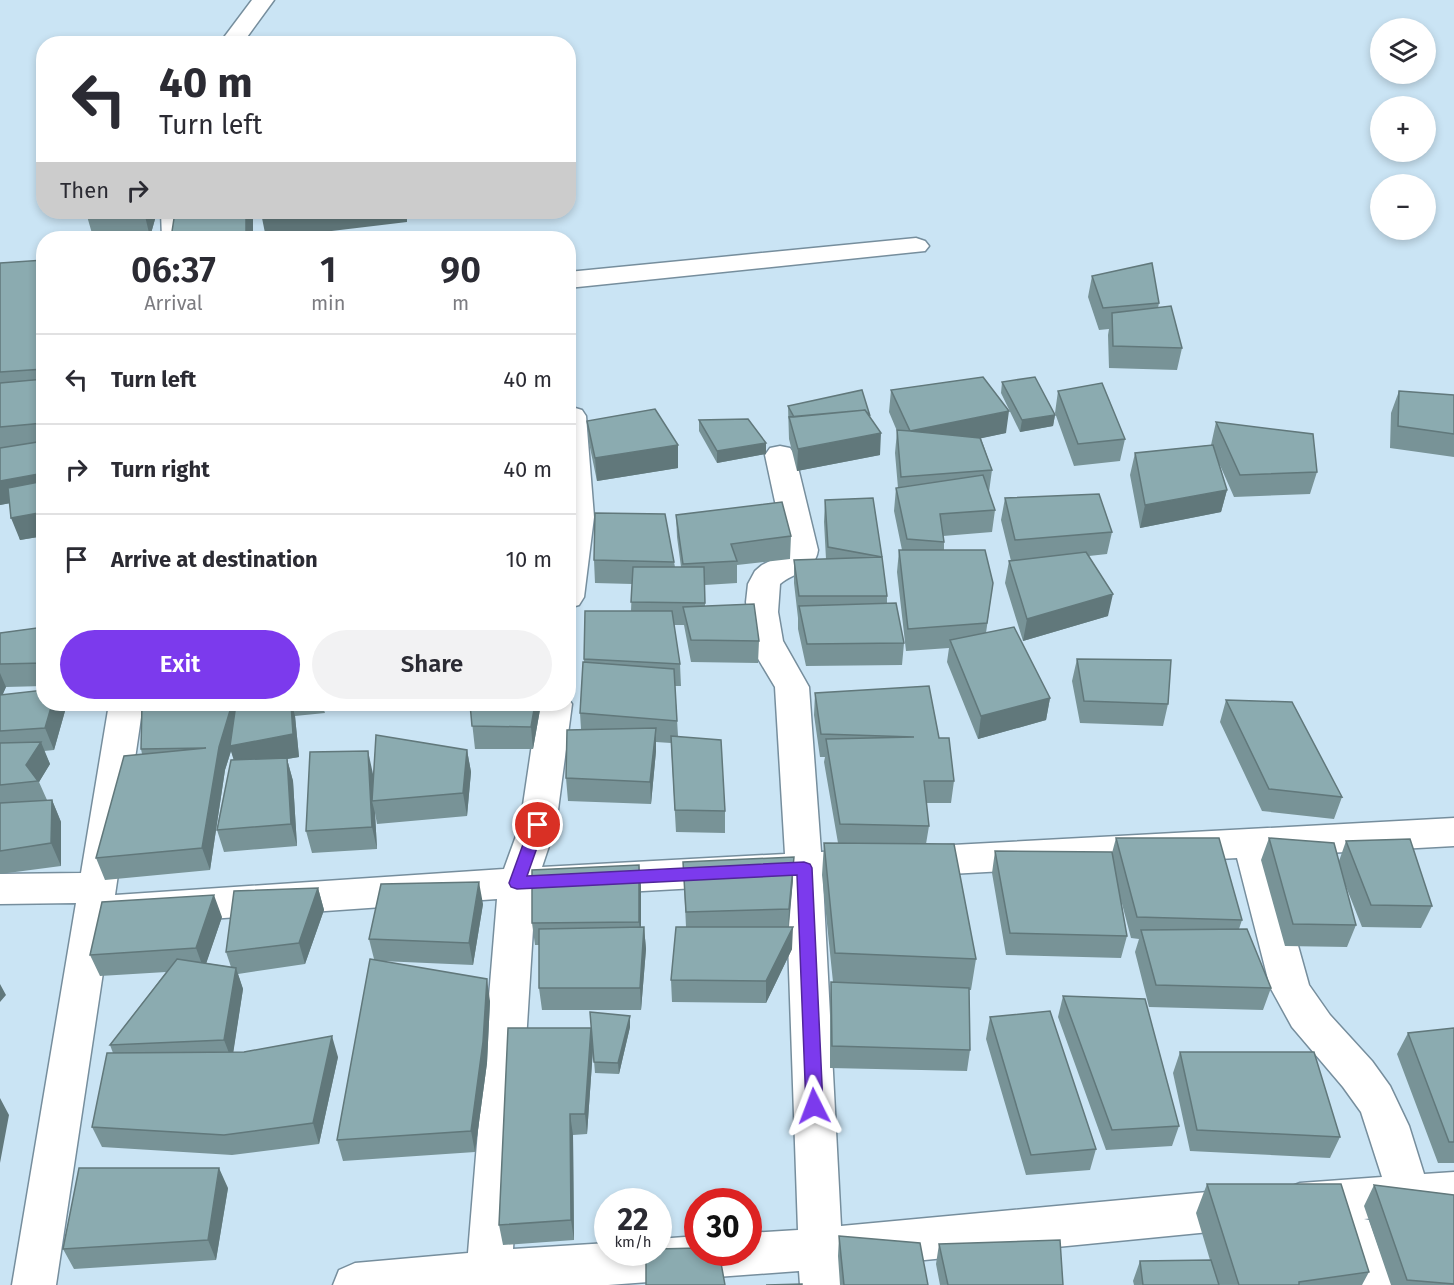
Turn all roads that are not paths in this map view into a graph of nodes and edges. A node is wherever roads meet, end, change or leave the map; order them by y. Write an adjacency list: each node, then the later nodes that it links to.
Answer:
1 (263, 0): 2 (street)
2 (236, 36)
3 (916, 246): 4 (street)
4 (576, 279)
5 (780, 455): 12 (street)
6 (576, 474): 7 (street)
7 (576, 539)
8 (125, 711): 15 (street)
9 (554, 711): 13 (street)
10 (1454, 832): 11 (street)
11 (1251, 842): 12 (street); 17 (street)
12 (804, 868): 13 (street); 19 (street)
13 (517, 883): 15 (street); 20 (street)
14 (0, 889): 15 (street)
15 (94, 900): 21 (street)
16 (1454, 1192): 17 (street)
17 (1409, 1195): 18 (street)
18 (1341, 1200): 19 (street); 23 (street)
19 (821, 1267): 20 (street)
20 (489, 1272): 22 (street)
21 (34, 1285)
22 (355, 1285)
23 (1370, 1285)

